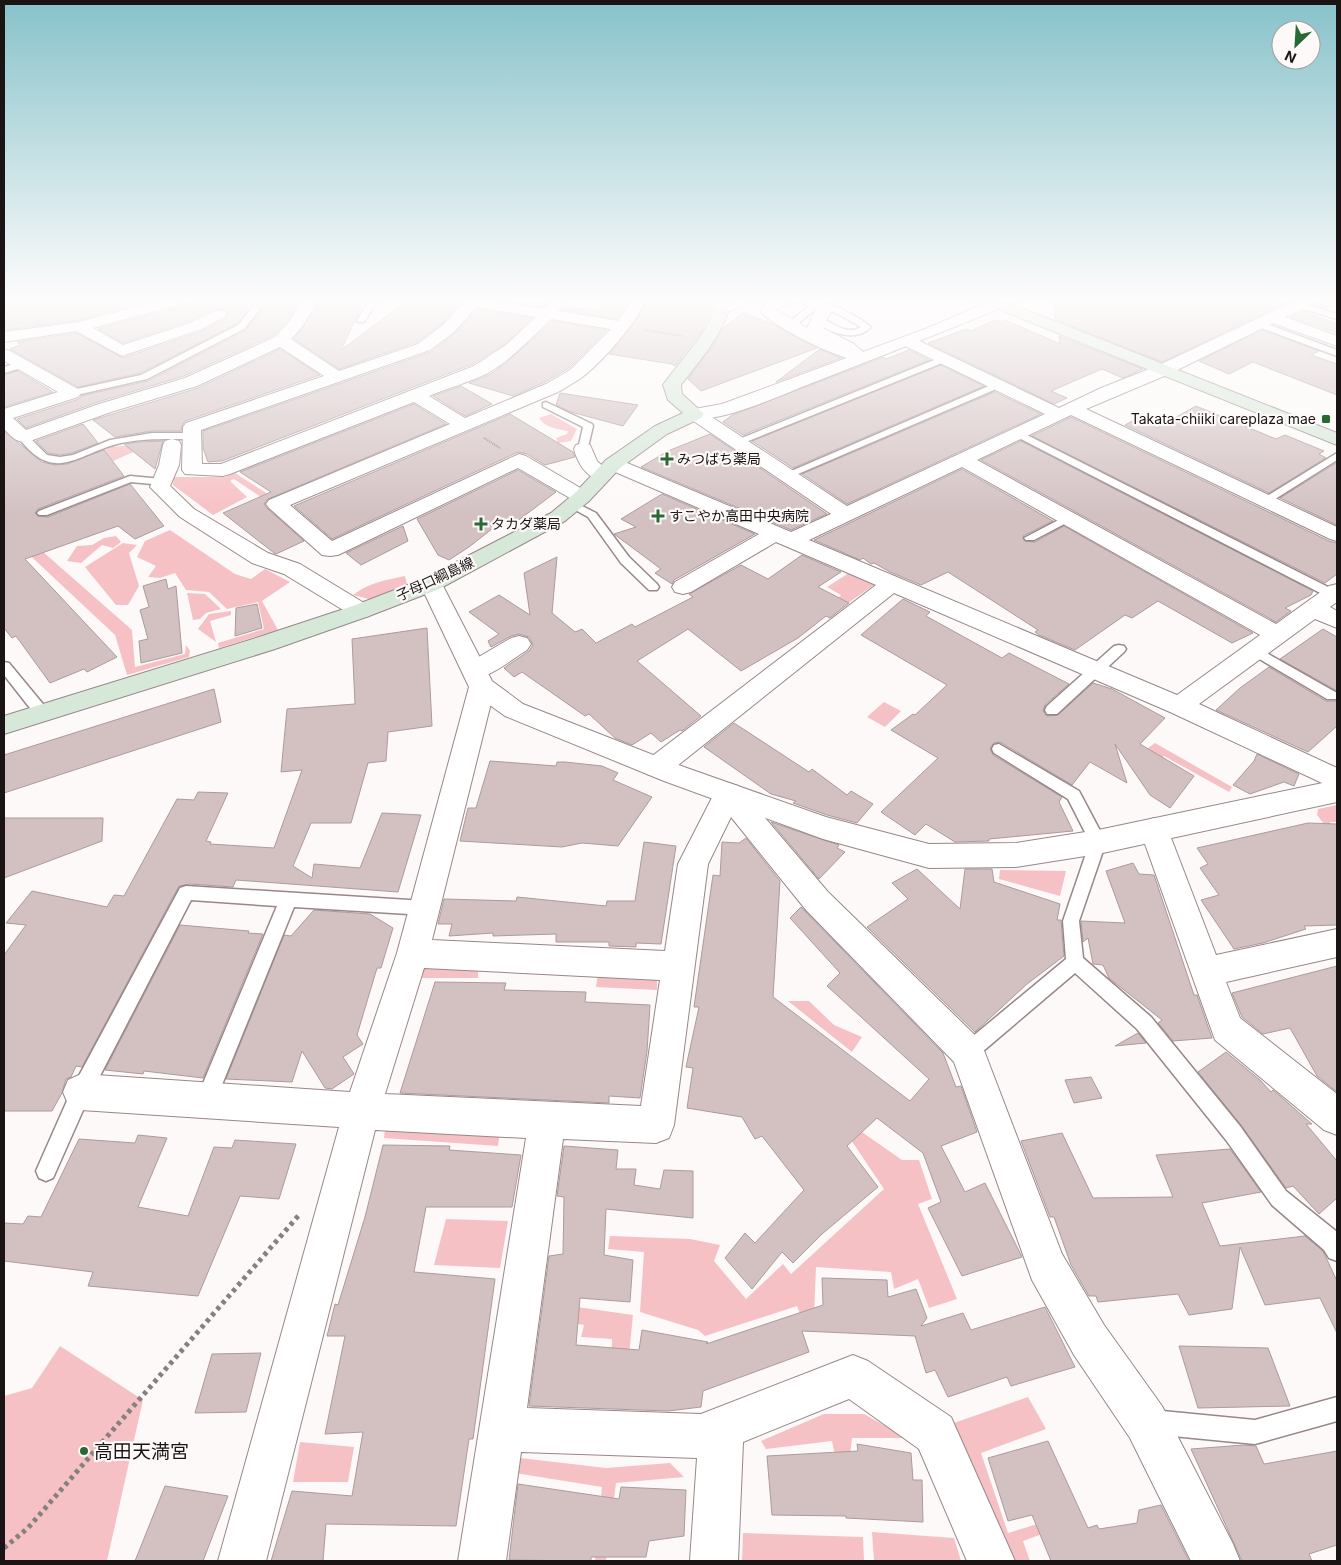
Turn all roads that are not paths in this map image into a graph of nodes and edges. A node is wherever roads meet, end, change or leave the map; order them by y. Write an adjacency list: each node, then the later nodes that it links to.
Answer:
1 (31, 370): 18 (street)
2 (158, 370): 18 (lane)
3 (217, 370): 28 (street)
4 (327, 370): 16 (street)
5 (354, 370): 16 (street)
6 (477, 370): 19 (street)
7 (579, 370): 25 (street)
8 (683, 370): 23 (main road)
9 (788, 370): 23 (street)
10 (830, 370): 23 (street)
11 (916, 370): 31 (lane)
12 (967, 370): 17 (street)
13 (1163, 370): 21 (street)
14 (1177, 370): 29 (main road)
15 (1178, 370): 26 (main road)
16 (336, 376): 30 (street)
17 (998, 385): 21 (street); 36 (lane)
18 (72, 393): 22 (street)
19 (417, 396): 25 (street); 30 (street)
20 (546, 405): 32 (lane)
21 (1066, 412): 27 (street); 39 (street)
22 (4, 414)
23 (695, 414): 31 (street); 35 (main road, 子母口綱島線)
24 (4, 420): 28 (street)
25 (465, 426): 38 (street)
26 (1337, 428)
27 (1019, 434): 34 (street); 50 (lane)
28 (23, 437): 30 (lane)
29 (1337, 439)
30 (182, 440): 37 (street)
31 (736, 442): 36 (street)
32 (583, 449): 35 (street)
33 (1337, 456): 39 (lane)
34 (963, 460): 41 (street); 42 (street)
35 (608, 470): 38 (main road, 子母口綱島線); 44 (street)
36 (787, 475): 41 (street)
37 (162, 482): 40 (lane); 51 (street)
38 (578, 501): 47 (main road, 子母口綱島線); 48 (lane)
39 (1265, 501): 43 (street)
40 (43, 513)
41 (847, 515): 44 (street)
42 (1068, 518): 45 (lane); 53 (street)
43 (1337, 535)
44 (784, 537): 46 (street); 49 (street)
45 (1030, 538)
46 (893, 583): 58 (street); 66 (street)
47 (431, 584): 51 (main road, 子母口綱島線); 59 (street)
48 (653, 587)
49 (684, 587)
50 (1328, 598): 52 (street); 53 (street)
51 (360, 611): 63 (main road, 子母口綱島線)
52 (1337, 621)
53 (1277, 635): 56 (street)
54 (518, 644): 59 (street)
55 (1119, 650): 58 (lane)
56 (1256, 651): 60 (lane); 61 (street)
57 (4, 666): 63 (lane)
58 (1096, 670): 61 (street); 62 (lane)
59 (478, 679): 66 (street); 73 (street)
60 (1332, 696)
61 (1179, 706): 67 (street)
62 (1052, 710)
63 (42, 713): 64 (main road, 子母口綱島線)
64 (4, 725)
65 (999, 749): 71 (lane)
66 (656, 768): 69 (street)
67 (1337, 780)
68 (1337, 791): 70 (street)
69 (728, 794): 71 (street); 77 (street); 79 (street)
70 (1154, 830): 71 (street); 78 (street)
71 (1098, 842): 76 (lane)
72 (288, 900): 73 (lane); 80 (lane); 81 (lane)
73 (425, 908): 75 (street)
74 (1337, 943): 78 (street)
75 (413, 953): 77 (street); 82 (street)
76 (1075, 962): 79 (lane); 86 (lane)
77 (678, 966): 84 (street)
78 (1206, 972): 83 (street)
79 (968, 1052): 88 (street)
80 (81, 1092): 81 (street); 85 (lane)
81 (205, 1101): 82 (street)
82 (362, 1110): 84 (street); 91 (street)
83 (1336, 1115)
84 (548, 1121): 89 (street)
85 (46, 1171)
86 (1337, 1250)
87 (1337, 1409): 88 (lane)
88 (1146, 1422): 95 (street)
89 (502, 1429): 90 (street); 92 (street)
90 (721, 1429): 93 (street); 94 (street)
91 (242, 1561)
92 (482, 1561)
93 (714, 1561)
94 (991, 1561)
95 (1216, 1561)

